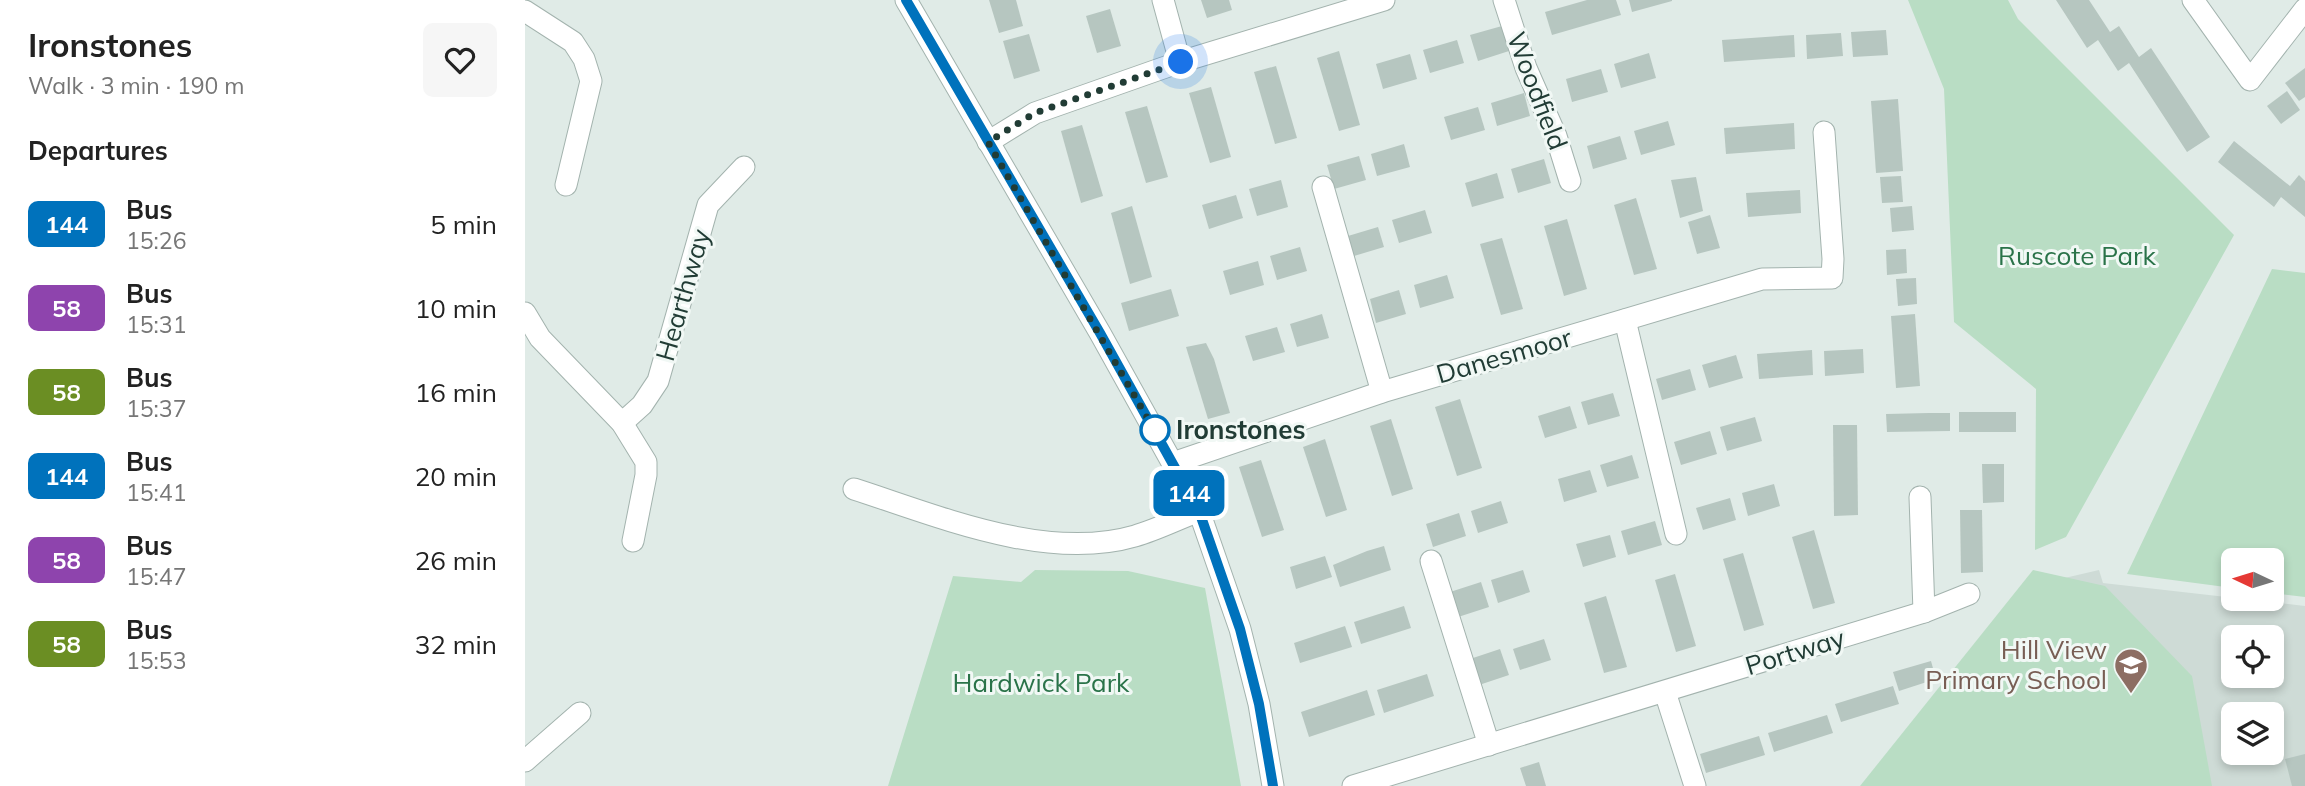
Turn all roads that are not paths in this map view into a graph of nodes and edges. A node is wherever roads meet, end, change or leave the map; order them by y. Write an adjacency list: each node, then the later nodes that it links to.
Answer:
1 (906, 0): 11 (street)
2 (1163, 0): 9 (street)
3 (1384, 0): 6 (street)
4 (1504, 0): 13 (street, Woodfield)
5 (2193, 0): 7 (street)
6 (1353, 5): 9 (street)
7 (2305, 9)
8 (525, 11): 14 (street)
9 (1181, 62): 11 (street)
10 (1824, 132): 17 (street, Danesmoor)
11 (988, 142): 20 (street)
12 (744, 167): 19 (street, Hearthway)
13 (1570, 181)
14 (566, 185)
15 (1323, 187): 18 (street)
16 (525, 313): 19 (street)
17 (1625, 320): 18 (street, Danesmoor); 24 (street)
18 (1383, 392): 20 (street, Danesmoor)
19 (621, 423): 25 (street)
20 (1173, 463): 23 (street)
21 (854, 489): 23 (street)
22 (1920, 496): 28 (street)
23 (1199, 511): 33 (street)
24 (1676, 534)
25 (633, 541)
26 (1431, 561): 31 (street)
27 (1969, 594): 28 (street, Portway)
28 (1924, 612): 29 (street, Portway)
29 (1665, 692): 31 (street, Portway); 35 (street)
30 (580, 713): 32 (street)
31 (1489, 745): 34 (street, Portway)
32 (525, 761)
33 (1273, 786)
34 (1353, 786)
35 (1695, 786)

